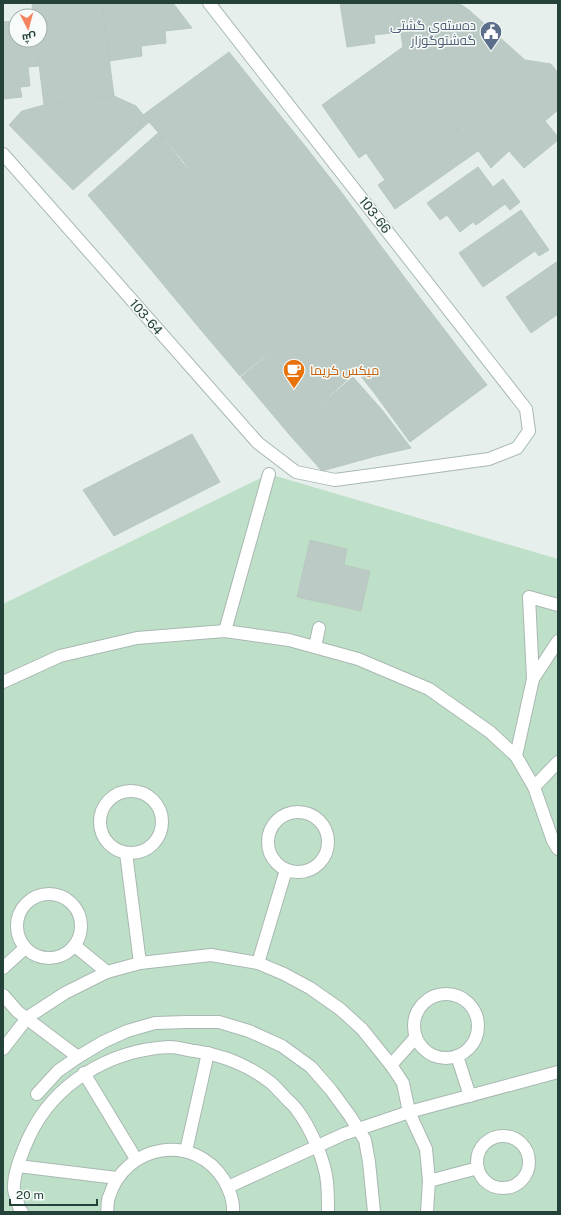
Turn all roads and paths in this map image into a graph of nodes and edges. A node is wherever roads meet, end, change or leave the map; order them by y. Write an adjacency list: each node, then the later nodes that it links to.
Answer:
1 (209, 3): 3 (street, 103-66)
2 (3, 154): 3 (street, 103-64)
3 (296, 472)
4 (269, 474): 7 (street)
5 (558, 605): 10 (street)
6 (319, 628): 9 (street)
7 (225, 631): 9 (street); 11 (street)
8 (558, 641): 10 (street)
9 (315, 647): 12 (street)
10 (534, 679): 12 (street)
11 (3, 682)
12 (516, 756): 14 (street)
13 (558, 762): 14 (street)
14 (534, 787): 15 (street)
15 (558, 849)
16 (126, 853): 16 (street); 20 (street)
17 (286, 870): 17 (street); 21 (street)
18 (75, 946): 19 (street); 19 (street); 23 (street)
19 (25, 948): 22 (street)
20 (140, 963): 21 (street); 23 (street)
21 (258, 963): 33 (street)
22 (3, 968)
23 (107, 972): 25 (street)
24 (3, 995): 25 (street)
25 (27, 1018): 28 (street); 31 (street)
26 (416, 1037): 30 (street); 30 (street); 33 (street)
27 (103, 1042): 31 (street); 32 (street); 41 (street)
28 (3, 1049)
29 (208, 1053): 32 (street); 42 (street); 43 (street)
30 (458, 1056): 39 (street)
31 (78, 1057): 34 (street)
32 (111, 1059): 36 (street)
33 (391, 1065): 40 (street)
34 (58, 1072): 37 (street); 38 (street)
35 (558, 1072): 39 (street)
36 (84, 1073): 37 (street); 44 (street)
37 (71, 1082): 45 (street)
38 (37, 1094)
39 (470, 1096): 40 (street)
40 (409, 1112): 41 (street); 48 (street)
41 (358, 1129): 42 (street); 54 (street)
42 (317, 1146): 49 (street); 53 (street)
43 (186, 1152): 44 (street); 49 (street)
44 (136, 1159): 47 (street)
45 (18, 1166): 47 (street); 50 (street)
46 (478, 1168): 46 (street); 48 (street)
47 (117, 1178): 51 (street)
48 (429, 1181): 55 (street)
49 (228, 1187): 52 (street)
50 (22, 1212)
51 (107, 1212)
52 (233, 1212)
53 (328, 1212)
54 (374, 1212)
55 (427, 1212)

